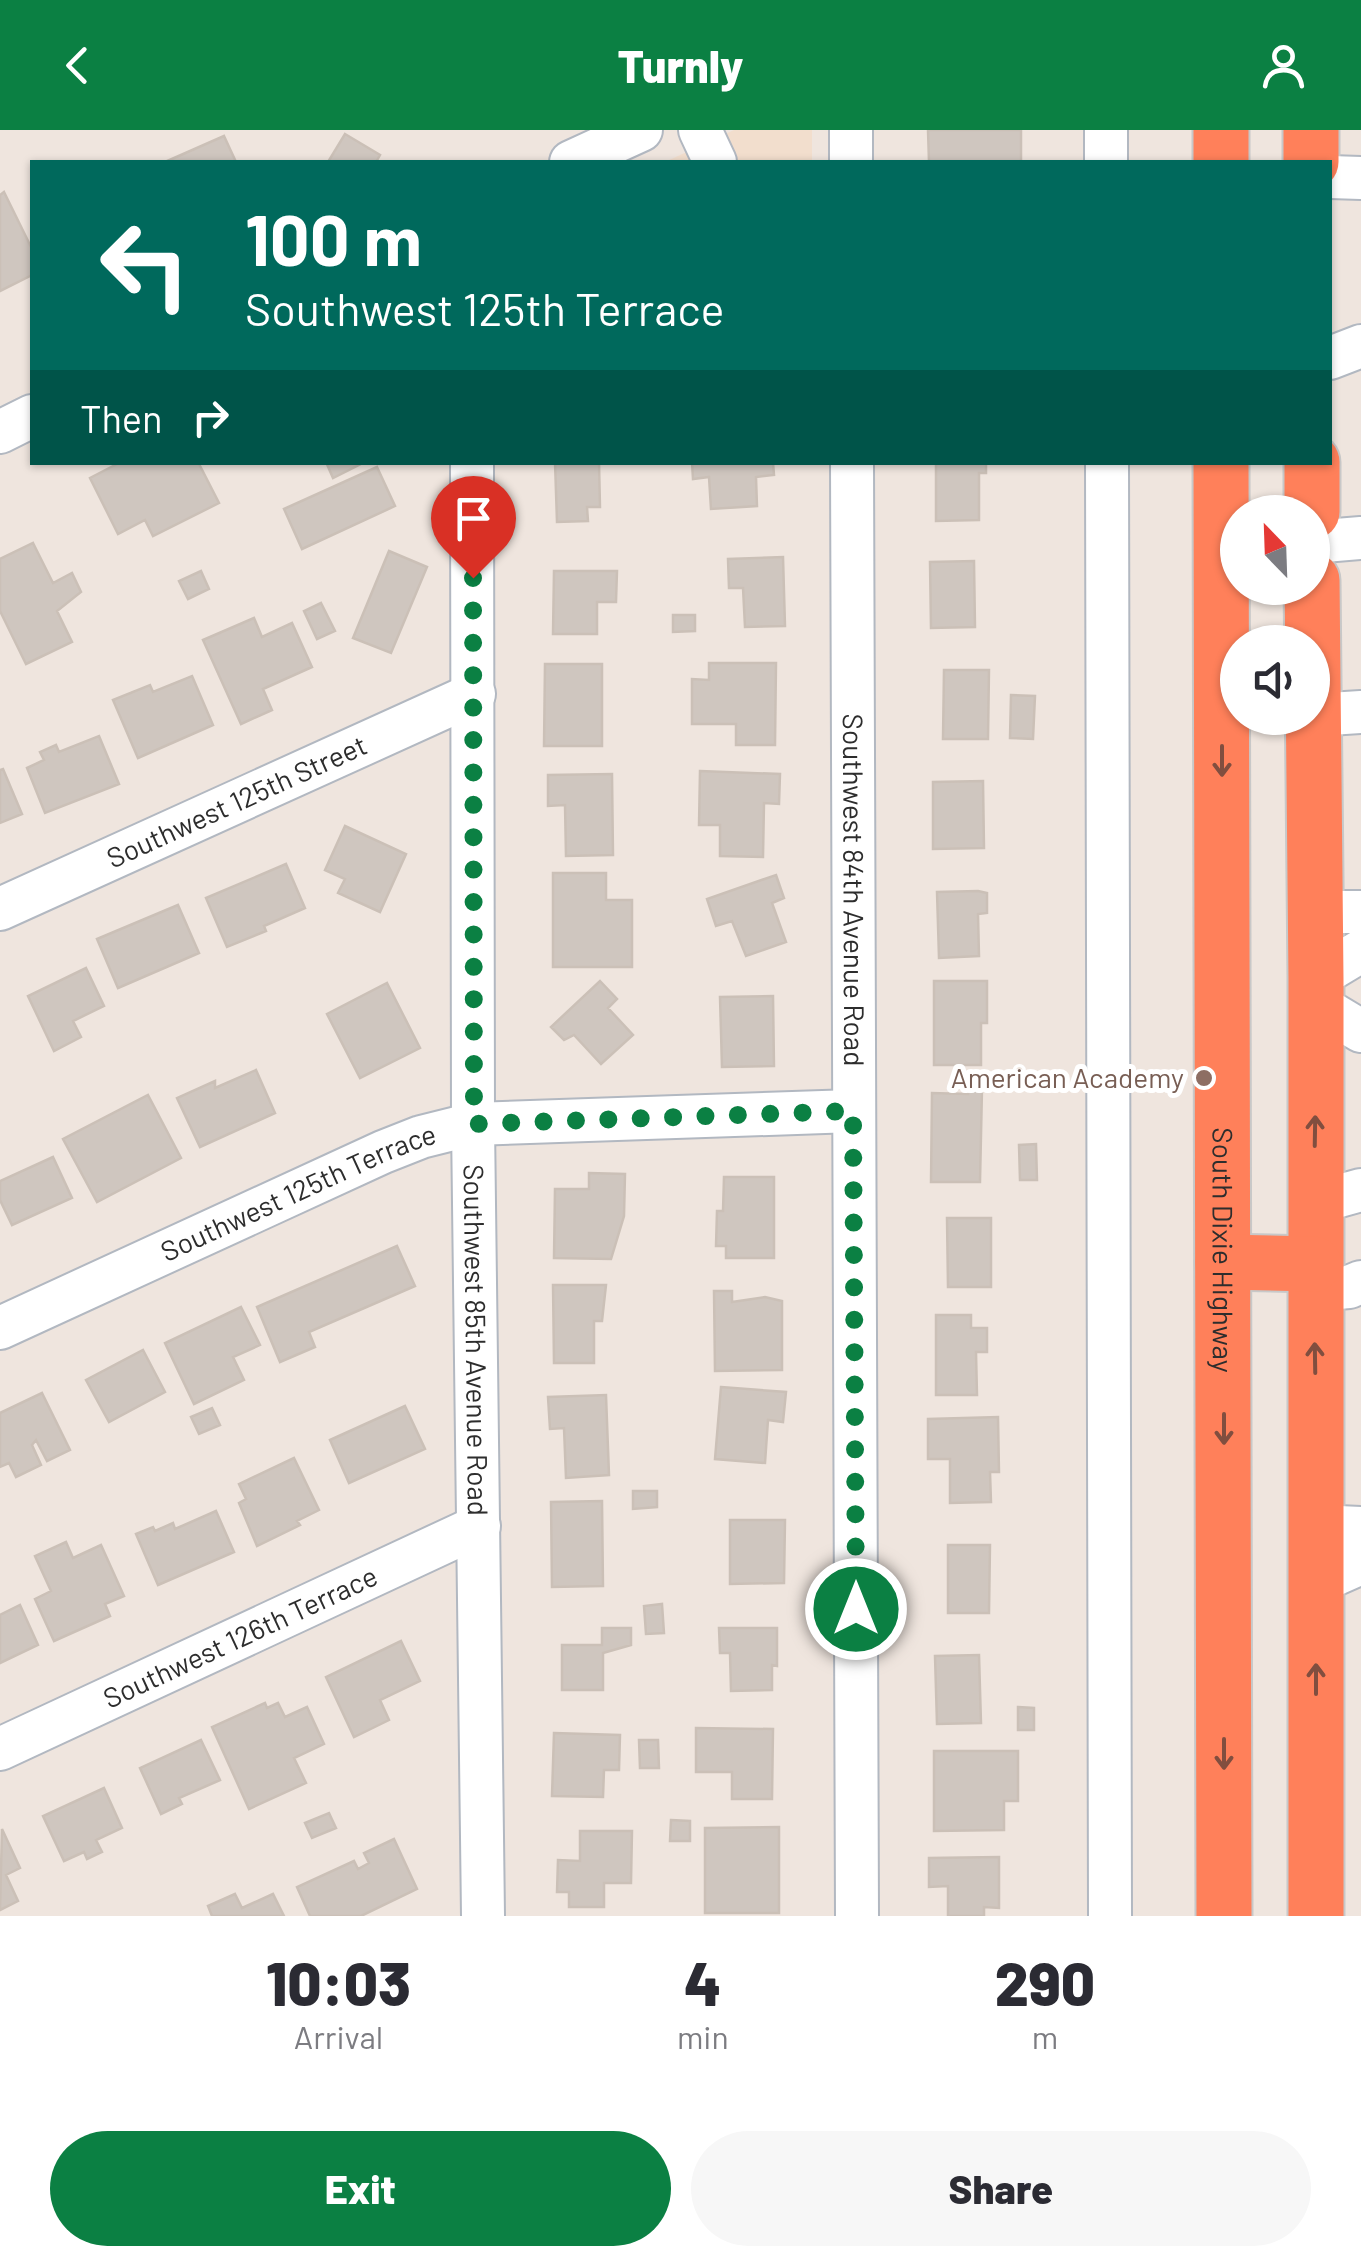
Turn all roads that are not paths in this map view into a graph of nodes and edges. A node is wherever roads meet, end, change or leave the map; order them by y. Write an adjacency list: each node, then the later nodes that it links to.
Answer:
1 (641, 130): 7 (street)
2 (700, 130): 8 (street)
3 (851, 130): 9 (street)
4 (1106, 130): 10 (street)
5 (1221, 130): 11 (highway)
6 (1311, 130): 12 (highway)
7 (582, 148)
8 (714, 160)
9 (851, 160)
10 (1106, 160)
11 (1221, 160)
12 (1311, 160)
13 (1332, 177): 14 (street)
14 (1361, 178)
15 (1361, 346): 16 (street)
16 (1332, 357)
17 (30, 417): 18 (street)
18 (0, 432)
19 (472, 465): 29 (street, Southwest 85th Avenue Road)
20 (852, 465): 36 (street, Southwest 84th Avenue Road)
21 (1107, 465): 48 (street)
22 (1222, 465): 24 (highway, South Dixie Highway)
23 (1312, 465): 25 (highway)
24 (1226, 495)
25 (1312, 495)
26 (1361, 538): 27 (street)
27 (1330, 541)
28 (1229, 605): 39 (highway, South Dixie Highway, one-way to 39)
29 (474, 694): 33 (street, Southwest 125th Street); 37 (street, Southwest 85th Avenue Road)
30 (1361, 712): 31 (street)
31 (1330, 714)
32 (1316, 735): 34 (highway)
33 (0, 909)
34 (1338, 912): 35 (highway)
35 (1339, 991): 38 (highway, one-way to 35)
36 (853, 1111): 37 (street, Southwest 125th Terrace); 47 (street, Southwest 84th Avenue Road)
37 (474, 1124): 41 (street, Southwest 125th Terrace); 42 (street, Southwest 85th Avenue Road)
38 (1337, 1196): 40 (highway)
39 (1224, 1262): 40 (highway); 49 (highway, South Dixie Highway, one-way to 49)
40 (1330, 1278): 43 (highway, one-way to 40)
41 (0, 1328)
42 (480, 1526): 45 (street, Southwest 126th Terrace); 46 (street, Southwest 85th Avenue Road)
43 (1339, 1527): 44 (highway)
44 (1339, 1573): 50 (highway, one-way to 44)
45 (0, 1749)
46 (483, 1916)
47 (857, 1916)
48 (1110, 1916)
49 (1224, 1916)
50 (1316, 1916)

